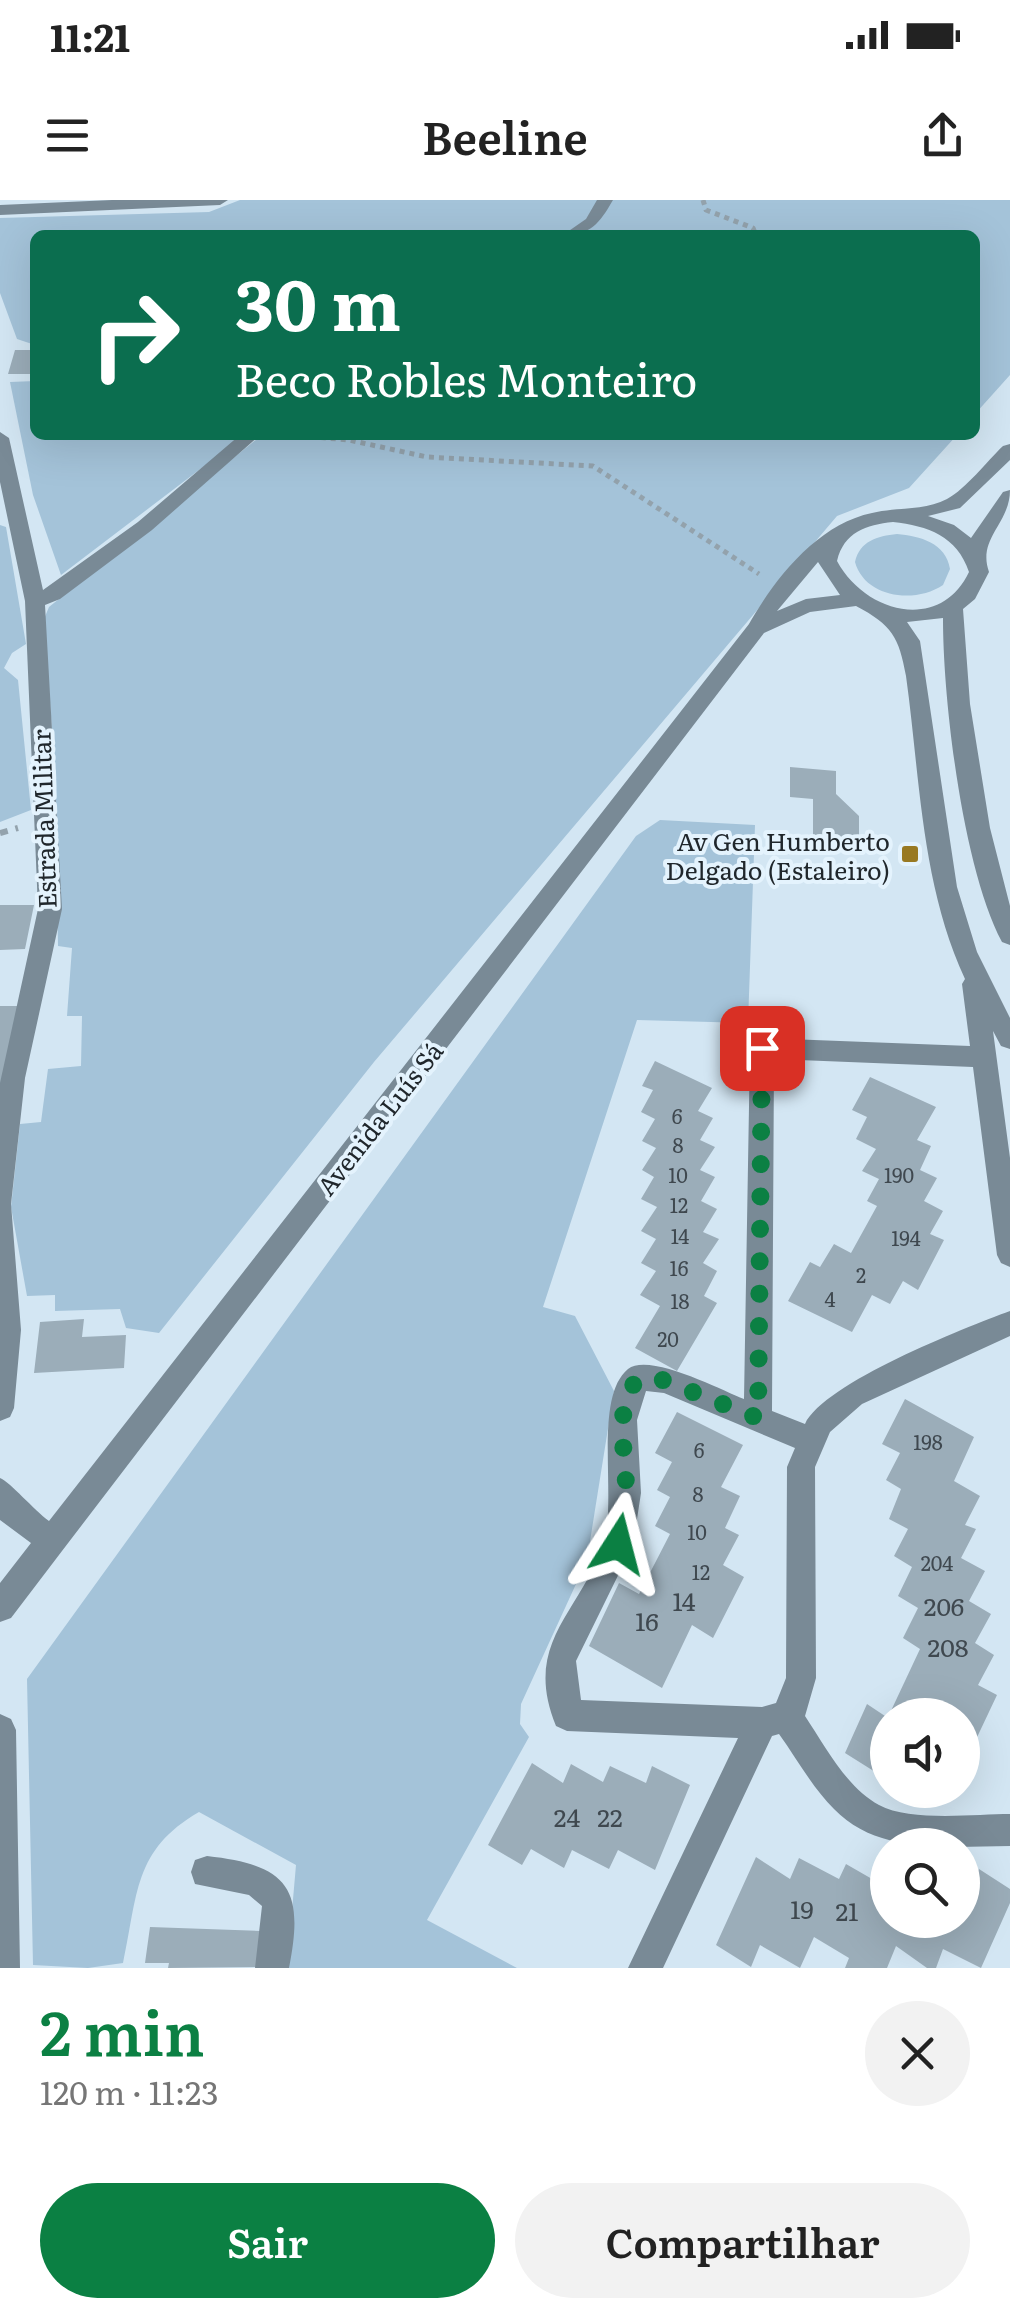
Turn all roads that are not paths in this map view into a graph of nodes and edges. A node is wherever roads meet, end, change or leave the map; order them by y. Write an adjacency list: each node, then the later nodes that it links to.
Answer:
1 (220, 200): 3 (street)
2 (605, 200): 4 (street)
3 (0, 210)
4 (579, 230)
5 (0, 438): 12 (street, Estrada Militar)
6 (244, 440): 12 (street)
7 (1010, 450): 9 (street)
8 (1010, 496): 11 (street)
9 (893, 516): 10 (street); 11 (street)
10 (833, 541): 13 (street); 15 (street, Avenida Luís Sá)
11 (976, 558): 14 (street)
12 (35, 601): 20 (street, Estrada Militar)
13 (863, 604): 14 (street); 15 (street, Avenida Luís Sá); 17 (street)
14 (954, 608): 16 (street)
15 (757, 628): 28 (street, Avenida Luís Sá)
16 (1010, 936)
17 (972, 969): 18 (street); 19 (street)
18 (1010, 1038)
19 (982, 1057): 21 (street); 25 (street)
20 (0, 1204): 24 (street, Estrada Militar)
21 (1008, 1212): 22 (street)
22 (1010, 1255)
23 (1010, 1323): 26 (street)
24 (0, 1408)
25 (758, 1418): 26 (street); 30 (street)
26 (810, 1440): 30 (street)
27 (0, 1492): 28 (street)
28 (52, 1540): 29 (street, Avenida Luís Sá)
29 (0, 1607)
30 (774, 1719): 32 (street); 36 (street)
31 (0, 1730): 34 (street)
32 (1010, 1830)
33 (208, 1872): 35 (street)
34 (3, 1968)
35 (272, 1968)
36 (646, 1968)

